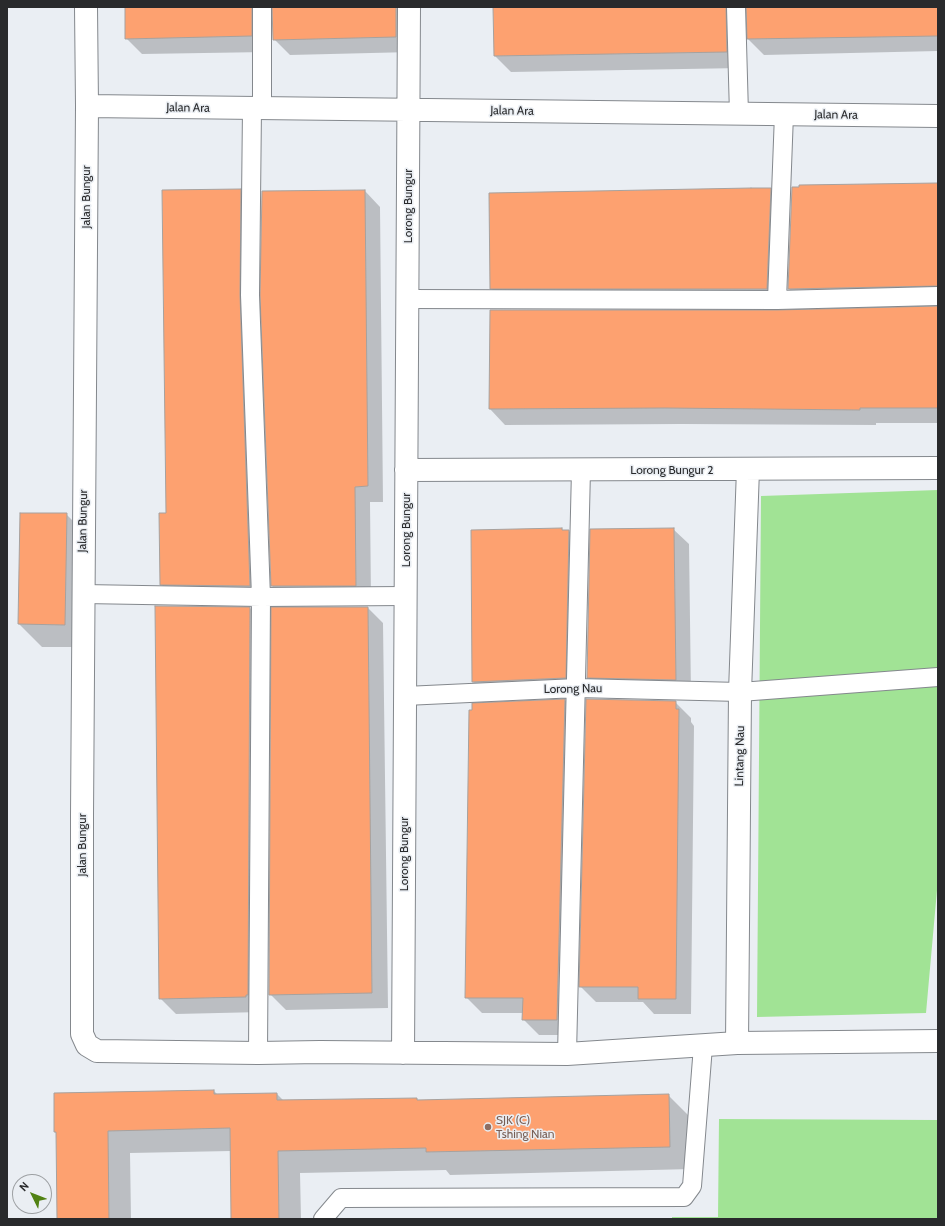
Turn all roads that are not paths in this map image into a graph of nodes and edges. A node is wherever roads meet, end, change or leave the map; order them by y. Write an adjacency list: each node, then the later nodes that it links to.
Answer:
1 (86, 7): 5 (street, Jalan Bungur)
2 (262, 7): 6 (lane)
3 (409, 7): 7 (street, Lorong Bungur)
4 (736, 7): 8 (lane)
5 (87, 106): 6 (street, Jalan Ara); 18 (street, Jalan Bungur)
6 (257, 108): 7 (street, Jalan Ara); 20 (lane)
7 (409, 110): 8 (street, Jalan Ara); 12 (street, Lorong Bungur)
8 (739, 114): 9 (street, Jalan Ara)
9 (784, 114): 10 (street, Jalan Ara); 13 (lane)
10 (938, 116)
11 (938, 296): 13 (lane)
12 (408, 299): 13 (lane); 16 (street, Lorong Bungur)
13 (777, 300)
14 (938, 468): 15 (street, Lorong Bungur 2)
15 (748, 469): 17 (street, Lorong Bungur 2); 23 (street, Lintang Nau)
16 (406, 470): 17 (street, Lorong Bungur 2); 19 (street, Lorong Bungur)
17 (581, 470): 22 (lane)
18 (83, 594): 20 (lane); 28 (street, Jalan Bungur)
19 (406, 596): 20 (lane); 24 (street, Lorong Bungur)
20 (261, 597): 28 (lane)
21 (938, 677): 23 (lane, Lorong Nau)
22 (577, 688): 23 (lane, Lorong Nau); 24 (lane, Lorong Nau); 30 (lane)
23 (740, 692): 26 (street, Lintang Nau)
24 (405, 696): 29 (street, Lorong Bungur)
25 (938, 1041): 26 (street)
26 (737, 1043): 27 (street)
27 (703, 1046): 30 (street); 31 (lane)
28 (258, 1053): 29 (street)
29 (403, 1053): 30 (street)
30 (567, 1054)
31 (323, 1219)

